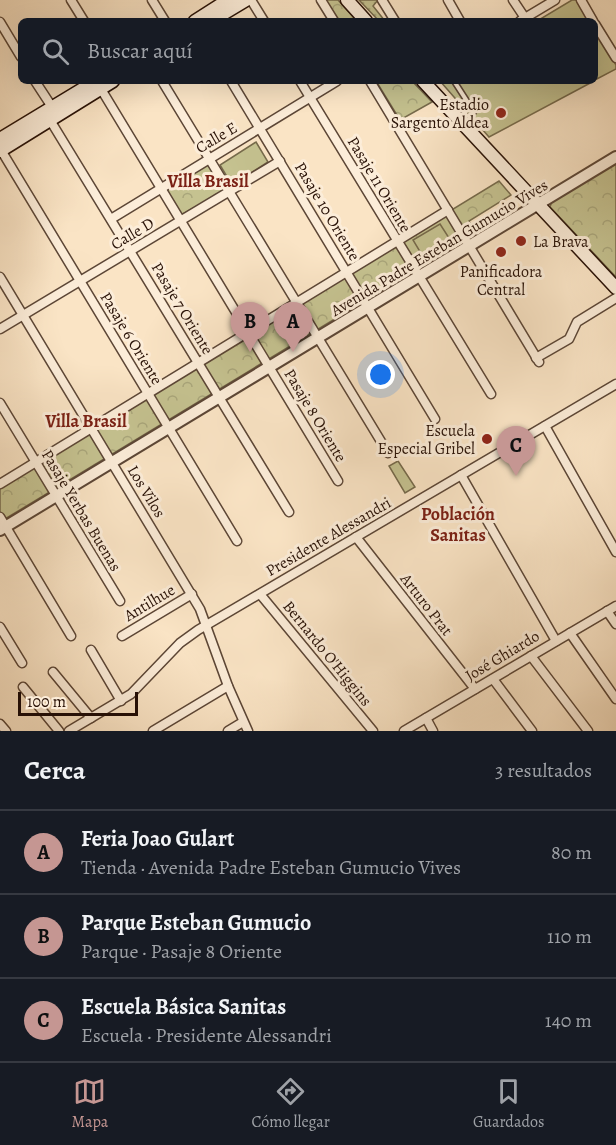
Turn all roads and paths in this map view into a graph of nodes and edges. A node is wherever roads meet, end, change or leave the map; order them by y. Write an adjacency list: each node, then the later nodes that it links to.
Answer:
1 (71, 0): 13 (street)
2 (152, 0): 14 (street)
3 (228, 0): 15 (main road)
4 (246, 0): 16 (main road)
5 (251, 0): 17 (street)
6 (321, 0): 18 (street)
7 (346, 0): 19 (main road)
8 (382, 0): 20 (street)
9 (448, 0): 21 (street)
10 (513, 0): 22 (street)
11 (555, 0): 23 (street)
12 (581, 0): 24 (street)
13 (82, 18)
14 (163, 18)
15 (200, 18)
16 (216, 18)
17 (262, 18)
18 (332, 18)
19 (363, 18)
20 (393, 18)
21 (458, 18)
22 (522, 18)
23 (526, 18)
24 (592, 18)
25 (0, 22): 27 (street)
26 (598, 29): 28 (street)
27 (18, 52)
28 (616, 58)
29 (37, 84): 40 (street, Pasaje 7 Oriente)
30 (164, 84): 44 (street)
31 (233, 84): 41 (street, Pasaje 10 Oriente)
32 (302, 84): 38 (street, Pasaje 11 Oriente)
33 (332, 84): 38 (street, Calle E)
34 (372, 84): 49 (street)
35 (426, 84): 48 (main road)
36 (456, 84): 39 (lane)
37 (98, 85): 40 (main road); 46 (street, Pasaje 8 Oriente)
38 (310, 97): 41 (street, Calle E); 52 (street, Pasaje 11 Oriente)
39 (474, 112)
40 (51, 114): 42 (main road); 50 (street, Pasaje 7 Oriente)
41 (260, 128): 44 (street, Calle E); 45 (street, Pasaje 10 Oriente)
42 (0, 147): 58 (street, Pasaje 6 Oriente)
43 (616, 157): 48 (street, Avenida Padre Esteban Gumucio Vives)
44 (209, 159): 46 (street, Calle E); 47 (street)
45 (280, 161): 47 (street, Calle D); 55 (street, Pasaje 10 Oriente)
46 (161, 188): 50 (street, Calle E); 51 (street, Pasaje 8 Oriente)
47 (229, 192): 51 (street, Calle D); 61 (street)
48 (538, 204): 53 (street, Avenida Padre Esteban Gumucio Vives); 59 (main road)
49 (448, 210): 52 (street); 53 (street)
50 (111, 219): 54 (street, Pasaje 7 Oriente)
51 (181, 221): 54 (street, Calle D); 65 (street, Pasaje 8 Oriente)
52 (397, 241): 55 (street); 57 (street, Pasaje 11 Oriente)
53 (470, 246): 57 (street, Avenida Padre Esteban Gumucio Vives); 60 (street)
54 (130, 251): 58 (street, Calle D); 67 (street, Pasaje 7 Oriente)
55 (347, 272): 61 (street); 62 (street, Pasaje 10 Oriente)
56 (0, 277): 63 (street, Los Vilos)
57 (419, 277): 62 (street, Avenida Padre Esteban Gumucio Vives); 71 (street, Pasaje 11 Oriente)
58 (80, 282): 63 (street, Calle D); 70 (street, Pasaje 6 Oriente)
59 (616, 288)
60 (616, 298)
61 (297, 303): 65 (street); 66 (street)
62 (368, 307): 66 (street, Avenida Padre Esteban Gumucio Vives); 74 (street, Pasaje 10 Oriente)
63 (24, 317): 64 (street, Calle D); 77 (street, Los Vilos)
64 (0, 329)
65 (248, 332): 67 (street); 68 (street, Pasaje 8 Oriente)
66 (318, 338): 68 (street, Avenida Padre Esteban Gumucio Vives); 78 (street)
67 (198, 363): 70 (street); 72 (street, Pasaje 7 Oriente)
68 (270, 367): 72 (street, Avenida Padre Esteban Gumucio Vives); 82 (street, Pasaje 8 Oriente)
69 (616, 384): 75 (street, Presidente Alessandri)
70 (148, 394): 76 (street, Pasaje 6 Oriente); 77 (street)
71 (491, 394)
72 (219, 397): 76 (street, Avenida Padre Esteban Gumucio Vives); 85 (street, Pasaje 7 Oriente)
73 (0, 403): 80 (street, Pasaje Yerbas Buenas)
74 (435, 418)
75 (544, 426): 81 (street, Presidente Alessandri); 89 (street)
76 (168, 428): 79 (street, Avenida Padre Esteban Gumucio Vives); 88 (street, Pasaje 6 Oriente)
77 (92, 429): 79 (street, Los Vilos); 80 (street)
78 (388, 453)
79 (112, 462): 84 (street, Avenida Padre Esteban Gumucio Vives); 90 (street, Los Vilos)
80 (36, 463): 83 (street); 84 (street, Pasaje Yerbas Buenas)
81 (461, 475): 87 (street, Presidente Alessandri); 101 (street)
82 (338, 481)
83 (0, 484)
84 (56, 496): 86 (street, Avenida Padre Esteban Gumucio Vives); 92 (street, Pasaje Yerbas Buenas)
85 (289, 512)
86 (2, 525): 99 (street)
87 (356, 537): 91 (street, Presidente Alessandri); 109 (street, Arturo Prat)
88 (237, 541)
89 (616, 552)
90 (192, 594): 96 (street, Los Vilos); 100 (street, Antilhue)
91 (260, 594): 96 (street, Presidente Alessandri); 122 (street, Bernardo O'Higgins)
92 (120, 601)
93 (616, 606): 94 (street, José Ghiardo)
94 (607, 611): 95 (street); 98 (street, José Ghiardo)
95 (616, 624)
96 (206, 625): 107 (street, Los Vilos); 111 (street, Presidente Alessandri)
97 (0, 627): 104 (street)
98 (570, 633): 101 (street, José Ghiardo); 110 (street)
99 (71, 636)
100 (122, 636)
101 (556, 641): 103 (street, José Ghiardo)
102 (91, 650): 111 (street)
103 (531, 656): 106 (street, José Ghiardo); 126 (street)
104 (21, 663)
105 (53, 672): 112 (street)
106 (493, 679): 109 (street, José Ghiardo); 125 (street)
107 (228, 686): 114 (street, Los Vilos); 119 (street)
108 (23, 687): 117 (street)
109 (475, 689): 113 (street, José Ghiardo)
110 (616, 699)
111 (121, 701): 112 (street, Presidente Alessandri)
112 (92, 718): 118 (street, Presidente Alessandri)
113 (426, 718): 123 (street, José Ghiardo); 124 (street)
114 (243, 722): 120 (street); 121 (street, Los Vilos)
115 (0, 724): 116 (street)
116 (6, 731)
117 (59, 731)
118 (69, 731)
119 (153, 731)
120 (228, 731)
121 (248, 731)
122 (374, 731)
123 (404, 731)
124 (433, 731)
125 (532, 731)
126 (588, 731)

